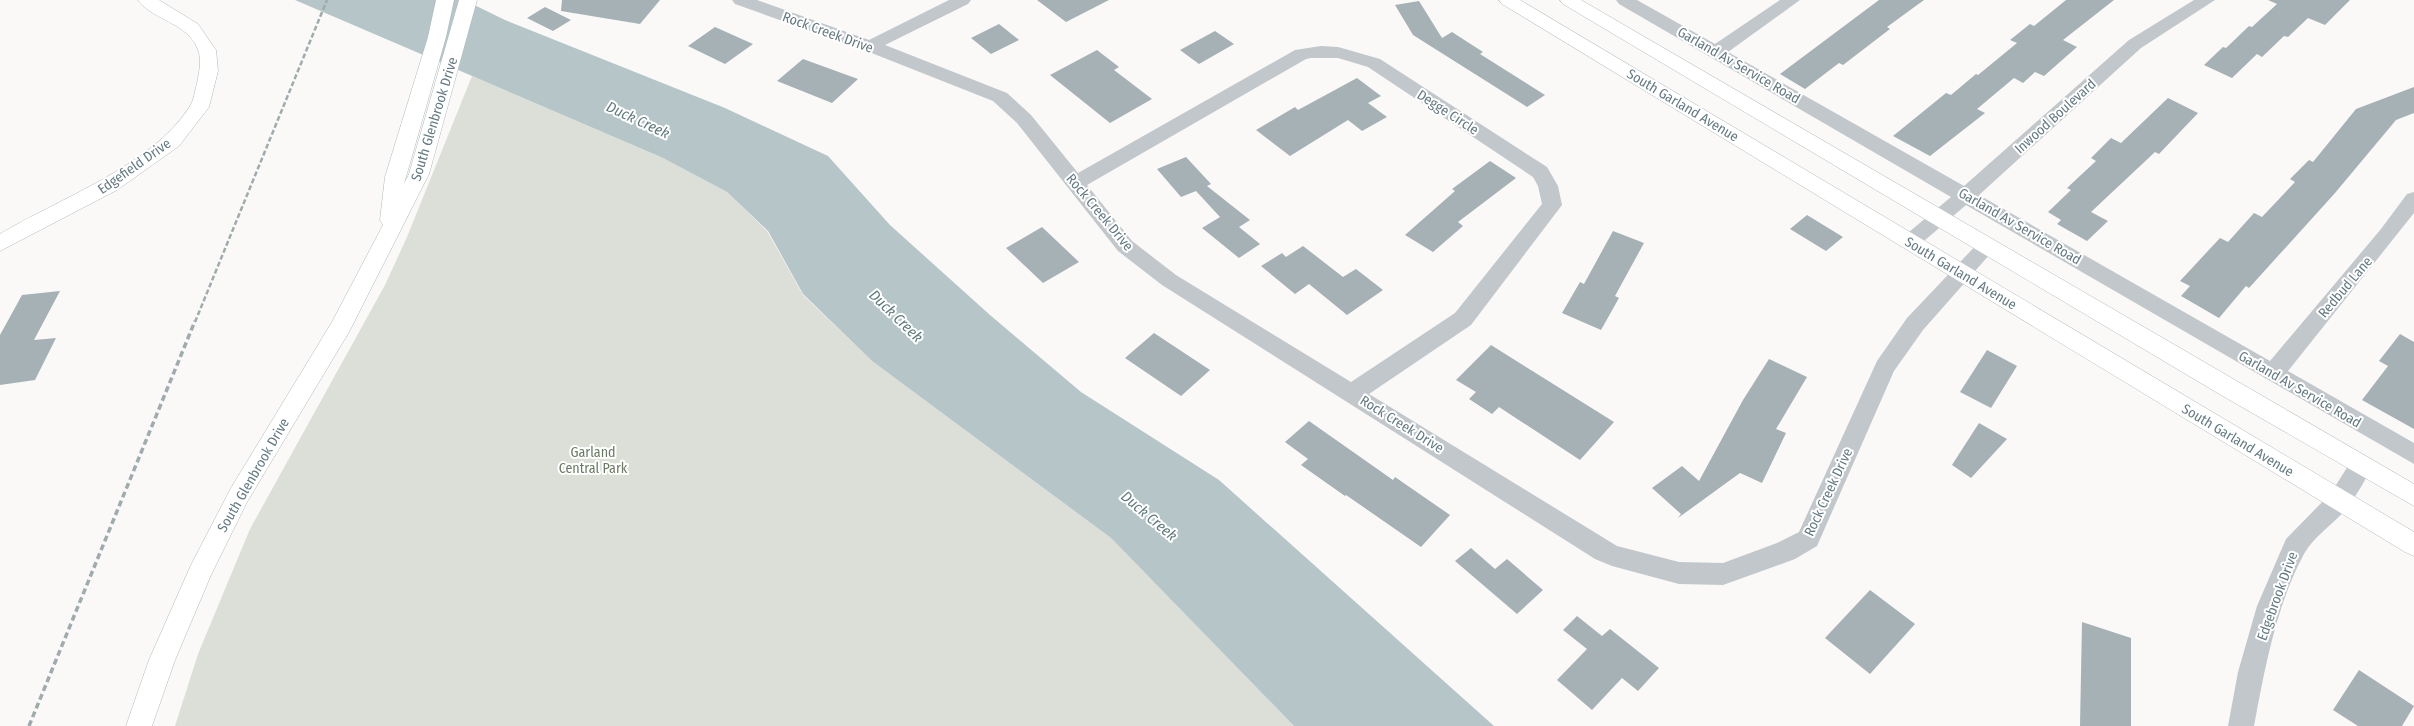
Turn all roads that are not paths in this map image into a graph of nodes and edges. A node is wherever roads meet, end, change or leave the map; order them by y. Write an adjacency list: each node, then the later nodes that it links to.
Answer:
1 (147, 0): 19 (main road, Edgefield Drive)
2 (445, 0): 17 (main road, South Glenbrook Drive)
3 (468, 0): 17 (main road, South Glenbrook Drive)
4 (741, 0): 11 (street, Rock Creek Drive)
5 (962, 0): 11 (street)
6 (1508, 0): 18 (main road, South Garland Avenue)
7 (1569, 0): 16 (main road)
8 (1625, 0): 12 (street, Garland Av Service Road)
9 (1791, 0): 12 (street)
10 (2206, 0): 14 (street, Inwood Boulevard)
11 (870, 46): 13 (street, Rock Creek Drive)
12 (1716, 52): 14 (street, Garland Av Service Road)
13 (1076, 183): 23 (street, Rock Creek Drive); 23 (street, Degge Circle)
14 (1966, 195): 16 (street, Inwood Boulevard); 22 (street, Garland Av Service Road)
15 (2414, 199): 22 (street, Redbud Lane)
16 (1940, 217): 18 (street, Inwood Boulevard); 20 (main road)
17 (388, 233): 29 (main road, South Glenbrook Drive)
18 (1910, 242): 21 (main road, South Garland Avenue)
19 (0, 244)
20 (1988, 246): 21 (street, Rock Creek Drive); 25 (main road)
21 (1962, 273): 23 (street, Rock Creek Drive); 27 (main road, South Garland Avenue)
22 (2273, 373): 24 (street, Garland Av Service Road)
23 (1353, 393)
24 (2414, 454)
25 (2361, 465): 26 (main road); 27 (street, Edgebrook Drive)
26 (2414, 496)
27 (2339, 500): 28 (main road, South Garland Avenue); 30 (street, Edgebrook Drive)
28 (2414, 545)
29 (139, 726)
30 (2241, 726)

